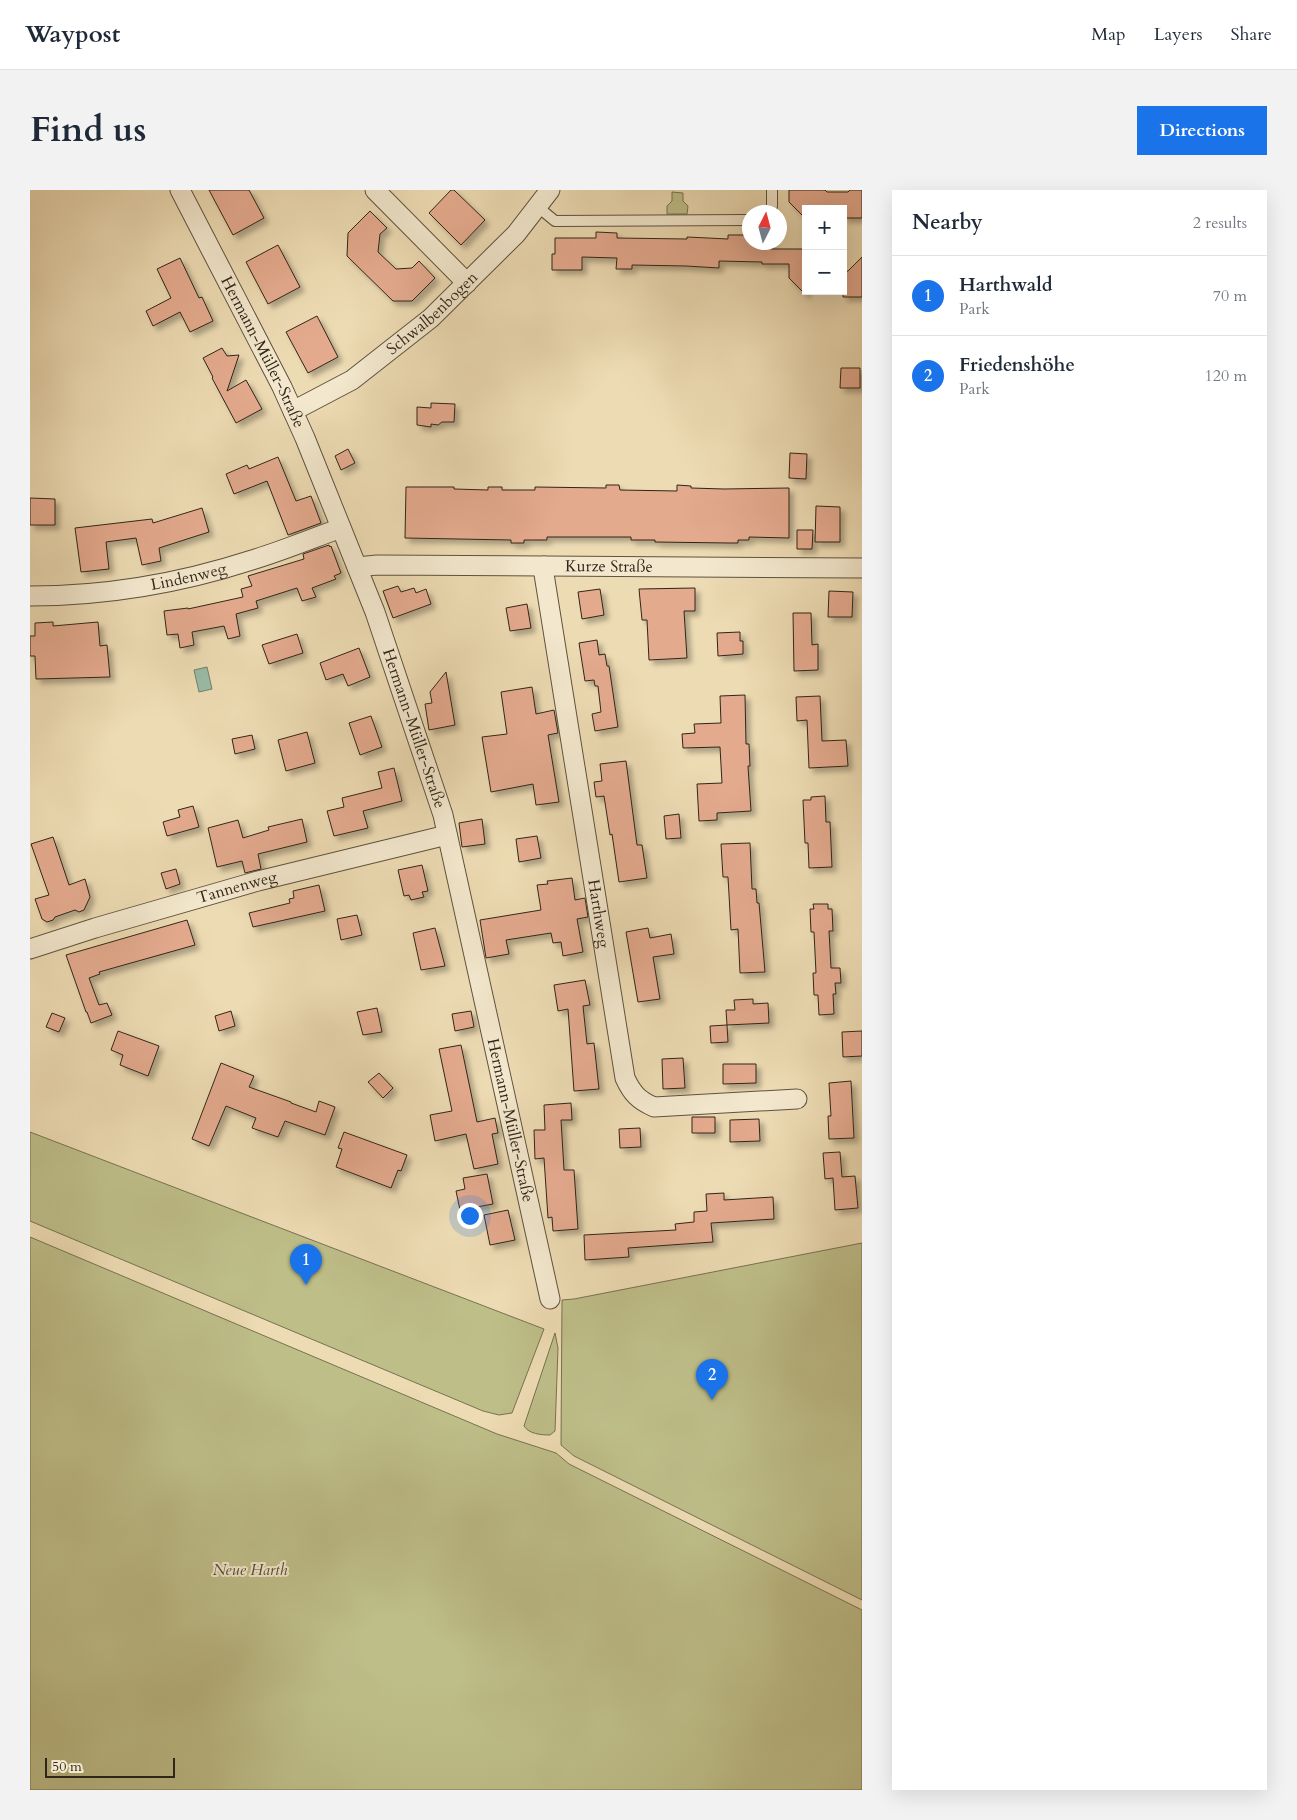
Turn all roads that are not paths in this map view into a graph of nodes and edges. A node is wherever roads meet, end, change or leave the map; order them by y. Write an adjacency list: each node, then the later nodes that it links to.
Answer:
1 (180, 190): 9 (street, Hermann-Müller-Straße)
2 (375, 190): 8 (street)
3 (550, 190): 6 (street, Schwalbenbogen)
4 (772, 190): 5 (lane)
5 (772, 205)
6 (538, 207): 7 (lane); 8 (street, Schwalbenbogen)
7 (742, 220)
8 (467, 283): 9 (street, Schwalbenbogen)
9 (293, 411): 10 (street, Hermann-Müller-Straße)
10 (341, 528): 12 (street, Hermann-Müller-Straße); 14 (street, Lindenweg)
11 (544, 566): 12 (street, Kurze Straße); 13 (street, Kurze Straße); 17 (street, Harthweg)
12 (357, 567): 15 (street, Hermann-Müller-Straße)
13 (862, 568)
14 (30, 596)
15 (447, 835): 16 (street, Tannenweg); 18 (street, Hermann-Müller-Straße)
16 (30, 949)
17 (797, 1099)
18 (550, 1299)

